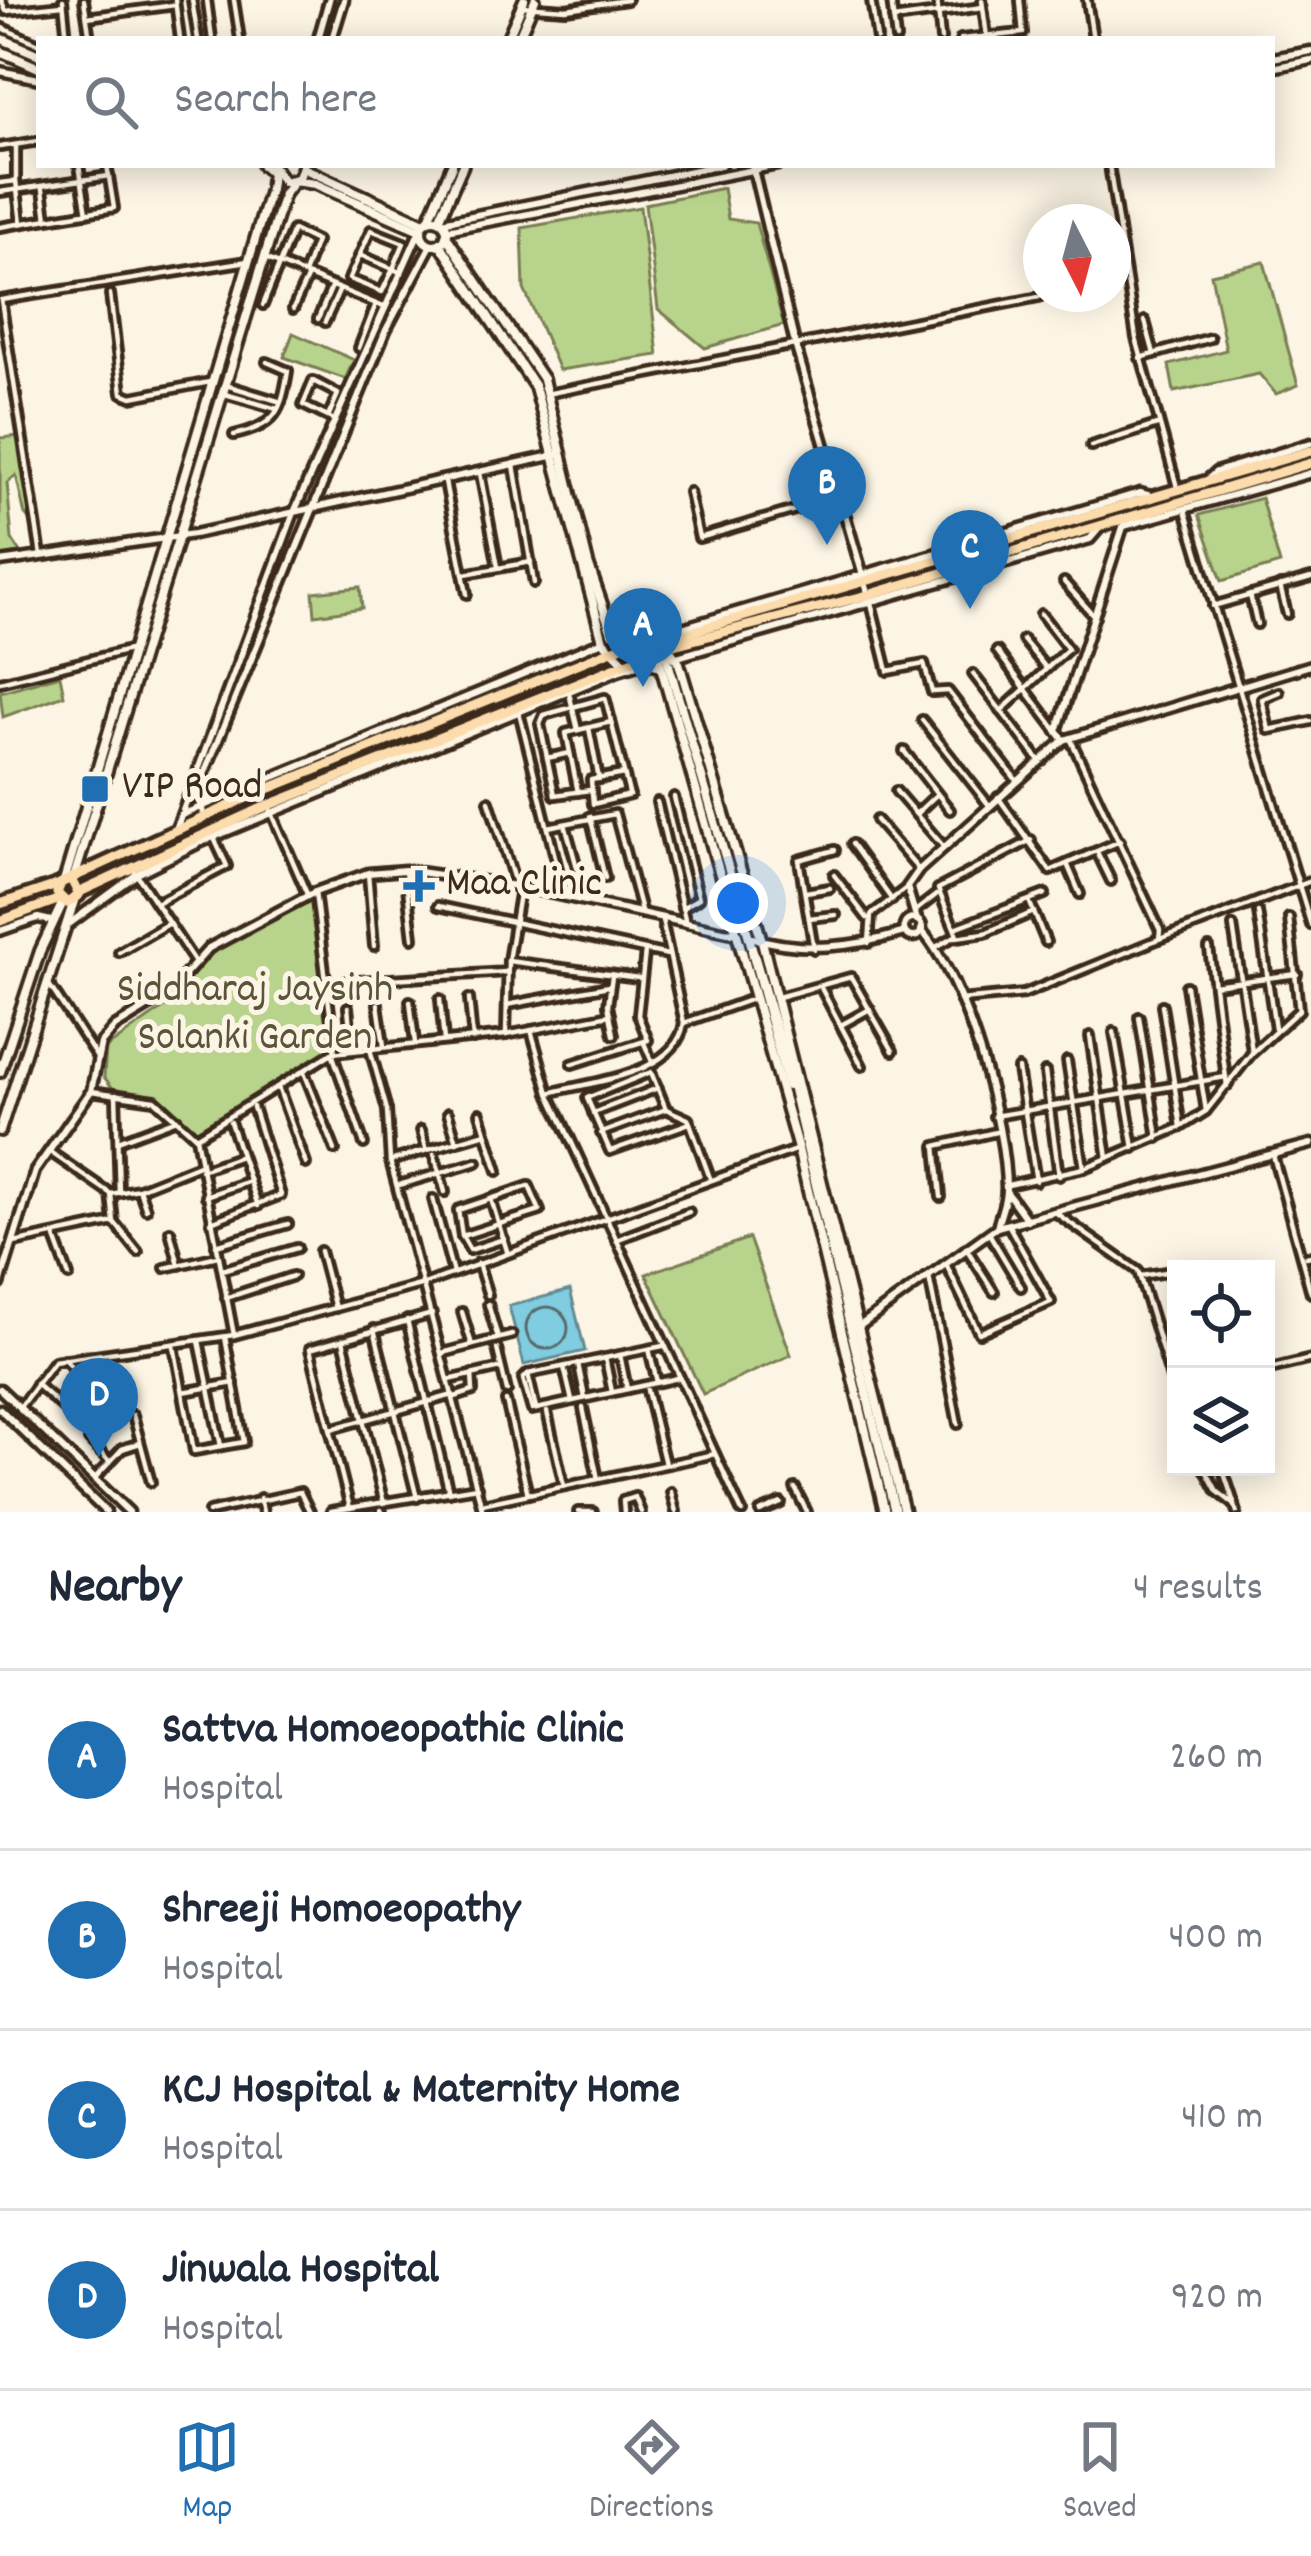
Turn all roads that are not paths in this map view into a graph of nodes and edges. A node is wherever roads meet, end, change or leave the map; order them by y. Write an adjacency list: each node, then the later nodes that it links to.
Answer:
1 (1, 0): 17 (street)
2 (84, 0): 20 (street)
3 (192, 0): 26 (street)
4 (207, 0): 27 (street)
5 (234, 0): 28 (street)
6 (329, 0): 29 (street)
7 (344, 0): 30 (street)
8 (627, 0): 16 (street)
9 (873, 0): 33 (street)
10 (891, 0): 21 (street)
11 (937, 0): 19 (street)
12 (1020, 0): 37 (street)
13 (1088, 0): 38 (street)
14 (63, 2): 17 (street); 23 (street)
15 (175, 3): 20 (street); 25 (street)
16 (528, 3): 31 (main road); 32 (main road)
17 (36, 4)
18 (983, 4): 19 (street); 36 (street)
19 (938, 14): 21 (street); 35 (street)
20 (87, 17): 24 (street)
21 (893, 19): 34 (street)
22 (0, 27): 40 (street)
23 (67, 36)
24 (90, 36)
25 (180, 36)
26 (198, 36)
27 (212, 36)
28 (240, 36)
29 (319, 36)
30 (333, 36)
31 (509, 36)
32 (519, 36)
33 (877, 36)
34 (896, 36)
35 (941, 36)
36 (987, 36)
37 (996, 36)
38 (1093, 36)
39 (0, 38): 42 (main road)
40 (36, 43)
41 (0, 51): 45 (main road)
42 (36, 54)
43 (1311, 55): 44 (street)
44 (1275, 62)
45 (36, 67)
46 (0, 70): 47 (street)
47 (36, 78)
48 (36, 142): 49 (street)
49 (16, 145): 50 (street); 64 (street)
50 (0, 147)
51 (79, 168): 63 (street)
52 (108, 168): 62 (street)
53 (302, 168): 65 (main road)
54 (307, 168): 74 (main road)
55 (451, 168): 74 (main road)
56 (462, 168): 74 (main road)
57 (708, 168): 74 (street)
58 (748, 168): 74 (street)
59 (753, 168): 92 (street)
60 (1109, 168): 95 (street)
61 (272, 169): 65 (main road); 77 (main road)
62 (109, 176): 63 (street); 70 (street)
63 (81, 180): 67 (street); 70 (street)
64 (16, 181): 66 (street); 68 (street)
65 (294, 181): 74 (main road); 76 (main road)
66 (0, 183)
67 (42, 186): 68 (street); 71 (street)
68 (17, 190): 69 (street); 72 (street)
69 (0, 193)
70 (87, 212): 71 (street)
71 (47, 219): 72 (street)
72 (21, 223): 73 (street)
73 (0, 226)
74 (435, 230): 79 (street); 99 (main road); 106 (main road); 115 (street)
75 (360, 254): 79 (street); 79 (street); 79 (street)
76 (265, 258): 78 (street); 98 (main road)
77 (248, 261): 85 (street); 97 (main road)
78 (280, 264): 80 (street); 80 (street); 87 (street)
79 (397, 271): 89 (street)
80 (306, 275): 81 (street); 88 (street)
81 (332, 286): 82 (street); 82 (street)
82 (340, 289): 86 (street)
83 (110, 294): 97 (street)
84 (1023, 300): 92 (street)
85 (0, 301): 120 (street)
86 (376, 304): 89 (street); 93 (street)
87 (263, 305)
88 (293, 308)
89 (386, 308): 101 (street)
90 (1144, 321): 94 (street)
91 (1210, 338): 94 (street)
92 (795, 344): 99 (street); 113 (street)
93 (358, 348)
94 (1154, 354): 95 (street)
95 (1140, 358): 102 (street)
96 (267, 362): 100 (street)
97 (211, 382): 119 (main road)
98 (225, 389): 100 (street); 118 (main road)
99 (547, 394): 106 (main road)
100 (278, 405): 103 (street)
101 (331, 418): 101 (street); 116 (street)
102 (1157, 425): 104 (street); 114 (street)
103 (233, 435)
104 (1091, 446)
105 (1311, 447): 114 (main road)
106 (556, 455): 108 (street); 138 (main road); 139 (main road)
107 (1311, 463): 114 (main road)
108 (513, 464): 109 (street); 122 (street)
109 (479, 471): 111 (street); 123 (street)
110 (1311, 473): 114 (street)
111 (444, 478): 115 (street); 124 (street)
112 (688, 492): 113 (street)
113 (839, 497): 129 (street)
114 (1182, 500): 117 (main road); 129 (main road); 132 (street)
115 (312, 504): 116 (street); 181 (street)
116 (295, 510): 118 (street); 183 (street)
117 (1119, 524): 129 (main road); 135 (street)
118 (181, 536): 119 (street); 206 (main road)
119 (162, 537): 120 (street); 140 (main road)
120 (41, 555): 121 (street)
121 (0, 562)
122 (530, 562): 123 (street); 127 (street)
123 (498, 567): 124 (street)
124 (463, 574): 130 (street)
125 (1311, 578): 128 (street)
126 (1064, 582): 135 (street)
127 (534, 583)
128 (1280, 586): 131 (street); 134 (street)
129 (866, 589): 138 (main road); 138 (street); 169 (street)
130 (466, 594)
131 (1250, 595): 132 (street); 136 (street)
132 (1214, 606): 148 (street)
133 (1041, 614): 145 (street)
134 (1287, 614)
135 (1095, 617): 161 (street)
136 (1257, 624)
137 (1023, 640): 145 (street)
138 (663, 645): 139 (main road); 142 (main road); 144 (main road); 246 (main road); 250 (main road)
139 (605, 646): 142 (main road); 181 (main road)
140 (130, 650): 147 (street); 206 (main road)
141 (997, 652): 149 (street)
142 (625, 663): 158 (main road)
143 (1311, 665): 148 (street)
144 (662, 667): 151 (street); 245 (main road)
145 (1047, 671): 149 (street)
146 (973, 674): 153 (street)
147 (0, 682)
148 (1238, 686): 162 (street); 207 (street)
149 (1023, 689): 153 (street); 161 (street)
150 (1279, 692): 156 (street)
151 (569, 693): 152 (street); 154 (street)
152 (572, 706): 157 (street); 160 (street); 165 (street)
153 (1001, 711): 166 (street)
154 (518, 712): 158 (street); 187 (street)
155 (922, 720): 178 (street)
156 (1311, 721)
157 (611, 722): 159 (street); 167 (street)
158 (470, 728): 179 (main road)
159 (589, 728): 160 (street); 168 (street)
160 (578, 730): 164 (street)
161 (1057, 731): 162 (street)
162 (1067, 739): 166 (street); 191 (street)
163 (904, 752): 173 (street)
164 (570, 753): 165 (street); 172 (street)
165 (547, 758): 172 (street)
166 (1040, 762): 169 (street)
167 (624, 774): 168 (street); 170 (street)
168 (599, 779): 170 (street)
169 (1016, 781): 175 (street)
170 (590, 790): 172 (street)
171 (896, 791): 182 (street)
172 (578, 792)
173 (936, 795): 180 (street); 182 (street)
174 (674, 797): 223 (street)
175 (998, 797): 178 (street); 190 (street)
176 (489, 801): 208 (street)
177 (657, 802): 223 (street)
178 (989, 805): 193 (street)
179 (270, 810): 189 (main road); 212 (street)
180 (950, 810)
181 (202, 811): 183 (street); 188 (main road)
182 (916, 814): 193 (street)
183 (181, 815): 188 (street)
184 (590, 816): 186 (street); 203 (street); 226 (street)
185 (877, 820): 199 (street)
186 (564, 823): 187 (street); 200 (street)
187 (548, 827): 216 (street)
188 (176, 829): 206 (main road)
189 (212, 834): 197 (main road); 220 (street)
190 (1031, 840): 196 (street); 215 (street)
191 (1120, 841): 195 (street); 249 (street)
192 (852, 844): 218 (street)
193 (943, 846): 199 (street)
194 (835, 850): 211 (street)
195 (1097, 852): 196 (street); 205 (street)
196 (1068, 866): 214 (street)
197 (134, 870): 217 (main road); 220 (street); 238 (street)
198 (405, 870): 201 (street); 208 (street); 248 (street)
199 (919, 870): 209 (street)
200 (578, 871)
201 (368, 873): 212 (street); 253 (street)
202 (834, 875): 232 (street)
203 (605, 878)
204 (1311, 880): 207 (street)
205 (1112, 881)
206 (65, 882): 217 (main road); 217 (main road); 221 (main road)
207 (1298, 884): 239 (street); 249 (street)
208 (519, 887): 216 (street); 236 (street)
209 (907, 887): 218 (street); 228 (street)
210 (830, 888): 211 (street)
211 (804, 892): 229 (street)
212 (312, 894): 260 (street); 269 (street)
213 (1045, 894): 219 (street)
214 (1080, 894)
215 (936, 895): 228 (street); 241 (street)
216 (565, 897): 226 (street)
217 (69, 899): 233 (main road); 234 (main road); 238 (main road)
218 (892, 900): 232 (street)
219 (1029, 900): 224 (street); 241 (street)
220 (156, 903): 235 (street)
221 (0, 904)
222 (438, 906): 236 (street)
223 (682, 908): 237 (street)
224 (1034, 912): 247 (street); 251 (street)
225 (1258, 912): 265 (street)
226 (642, 914): 231 (street)
227 (836, 915): 229 (street)
228 (915, 916): 242 (street); 244 (street)
229 (808, 918): 256 (street)
230 (1289, 918): 263 (street)
231 (662, 919): 237 (street); 259 (street)
232 (868, 919): 252 (street)
233 (0, 921)
234 (51, 921): 243 (street); 312 (main road)
235 (169, 923): 257 (street); 260 (street)
236 (514, 923): 258 (street); 261 (street)
237 (686, 923): 245 (street)
238 (69, 924): 268 (main road)
239 (1311, 925)
240 (1233, 926): 267 (street)
241 (954, 928): 247 (street)
242 (921, 930): 244 (street); 254 (street)
243 (0, 931)
244 (904, 932): 252 (street)
245 (737, 934): 246 (street); 275 (main road)
246 (748, 937): 250 (street); 517 (main road)
247 (956, 937): 254 (street)
248 (413, 938)
249 (1159, 939): 278 (street)
250 (762, 941): 256 (street); 274 (main road)
251 (1046, 942)
252 (869, 943): 256 (street)
253 (374, 946)
254 (936, 947): 278 (street)
255 (1209, 947): 271 (street)
256 (814, 949)
257 (119, 952)
258 (645, 952): 259 (street); 266 (street)
259 (668, 955): 287 (street)
260 (194, 961): 305 (street)
261 (508, 961): 262 (street); 264 (street)
262 (507, 972): 269 (street); 281 (street)
263 (1297, 974): 265 (street); 289 (street)
264 (612, 975): 266 (street); 272 (street)
265 (1267, 976): 267 (street); 289 (street)
266 (642, 978): 297 (street)
267 (1242, 980): 271 (street); 304 (street)
268 (47, 981): 305 (street); 341 (main road)
269 (325, 983): 303 (street)
270 (819, 984): 274 (street); 284 (street); 288 (street)
271 (1214, 985): 314 (street)
272 (609, 986): 281 (street); 285 (street)
273 (1186, 986): 315 (street)
274 (776, 997): 429 (main road)
275 (755, 998): 287 (street); 352 (main road)
276 (440, 999): 296 (street)
277 (469, 999): 295 (street)
278 (961, 1000): 335 (street)
279 (410, 1001): 298 (street)
280 (378, 1004): 299 (street)
281 (507, 1005): 292 (street)
282 (1162, 1005): 316 (street)
283 (348, 1007): 301 (street)
284 (870, 1009): 288 (street); 302 (street)
285 (610, 1015): 290 (street); 293 (street)
286 (1139, 1017): 320 (street)
287 (684, 1023): 308 (street)
288 (841, 1025): 309 (street)
289 (1274, 1028): 304 (street)
290 (531, 1030): 292 (street); 323 (street)
291 (1114, 1032): 322 (street)
292 (506, 1035): 295 (street)
293 (614, 1035)
294 (1090, 1036): 325 (street)
295 (473, 1039): 296 (street)
296 (445, 1042): 298 (street)
297 (644, 1043): 307 (street); 308 (street)
298 (415, 1045): 299 (street)
299 (384, 1048): 300 (street)
300 (370, 1049): 301 (street); 360 (street)
301 (352, 1051): 303 (street)
302 (893, 1051)
303 (334, 1053): 311 (street); 349 (street)
304 (1252, 1053): 318 (street)
305 (98, 1058): 321 (street)
306 (1067, 1061): 326 (street)
307 (572, 1064)
308 (652, 1064): 323 (street)
309 (862, 1066)
310 (1018, 1069): 330 (street)
311 (303, 1070): 317 (street); 354 (street)
312 (0, 1072)
313 (1045, 1072): 327 (street)
314 (1226, 1077): 315 (street); 318 (street)
315 (1201, 1081): 316 (street); 331 (street)
316 (1175, 1085): 320 (street); 339 (street)
317 (278, 1087): 328 (street); 362 (street)
318 (1227, 1087): 331 (street)
319 (658, 1088): 329 (street); 334 (street); 334 (street)
320 (1150, 1088): 322 (street); 346 (street)
321 (92, 1091): 324 (street); 353 (street)
322 (1125, 1092): 325 (street); 351 (street)
323 (549, 1093): 384 (street)
324 (116, 1094): 336 (street); 347 (street)
325 (1099, 1097): 326 (street); 359 (street)
326 (1073, 1101): 327 (street); 364 (street)
327 (1049, 1105): 330 (street); 367 (street)
328 (252, 1106): 337 (street); 380 (street)
329 (666, 1109): 338 (street); 344 (street)
330 (1024, 1110): 335 (street); 370 (street)
331 (1206, 1112): 339 (street)
332 (448, 1113): 348 (street)
333 (480, 1113): 343 (street)
334 (592, 1113): 344 (street)
335 (994, 1116): 342 (street)
336 (177, 1120): 345 (street); 347 (street)
337 (230, 1122): 345 (street); 358 (street)
338 (690, 1124): 344 (street); 368 (street)
339 (1181, 1126): 346 (street)
340 (421, 1130): 355 (street)
341 (0, 1131)
342 (996, 1132): 372 (street); 377 (street)
343 (486, 1133): 348 (street); 365 (street)
344 (601, 1133)
345 (196, 1137): 363 (street)
346 (1158, 1138): 351 (street)
347 (118, 1141): 375 (street)
348 (457, 1142): 355 (street)
349 (364, 1144)
350 (1311, 1144): 357 (street)
351 (1134, 1148): 359 (street)
352 (798, 1149): 368 (street); 517 (main road)
353 (48, 1150): 375 (street); 398 (street)
354 (335, 1150)
355 (427, 1150): 360 (street)
356 (434, 1154): 366 (street)
357 (1273, 1155): 383 (street); 421 (street)
358 (241, 1156): 363 (street); 369 (street)
359 (1108, 1158): 364 (street)
360 (390, 1161): 371 (street)
361 (477, 1162): 366 (street)
362 (306, 1164)
363 (200, 1167): 373 (street); 376 (street)
364 (1084, 1168): 367 (street)
365 (498, 1171)
366 (440, 1173): 371 (street); 374 (street)
367 (1059, 1176): 370 (street)
368 (710, 1179): 384 (street)
369 (250, 1181): 376 (street); 380 (street)
370 (1036, 1181): 372 (street)
371 (399, 1185): 418 (street)
372 (1005, 1188): 385 (street); 391 (street)
373 (140, 1189): 375 (street); 381 (street)
374 (446, 1192)
375 (115, 1194): 386 (street)
376 (206, 1196): 387 (street)
377 (941, 1197)
378 (434, 1199): 411 (street)
379 (491, 1199): 389 (street); 389 (street); 394 (street)
380 (258, 1206): 387 (street)
381 (146, 1210)
382 (689, 1212): 397 (street)
383 (1056, 1213): 385 (street); 416 (street)
384 (603, 1216): 397 (street); 404 (street)
385 (1027, 1220): 390 (street)
386 (114, 1222): 395 (street); 403 (street)
387 (211, 1222): 399 (street)
388 (288, 1224): 399 (street)
389 (499, 1224): 394 (street); 396 (street)
390 (1008, 1224): 391 (street); 407 (street)
391 (997, 1227): 393 (street)
392 (170, 1231): 408 (street)
393 (988, 1233): 401 (street); 419 (street)
394 (462, 1236): 396 (street)
395 (56, 1238): 398 (street); 413 (street)
396 (504, 1239): 404 (street)
397 (614, 1240): 439 (street)
398 (14, 1244): 417 (street)
399 (215, 1245): 405 (street)
400 (297, 1248): 410 (street)
401 (966, 1248): 407 (street); 420 (street)
402 (320, 1251): 425 (street)
403 (138, 1252)
404 (508, 1252): 406 (street)
405 (218, 1256): 408 (street); 410 (street)
406 (478, 1263): 411 (street); 422 (street)
407 (946, 1264): 415 (street)
408 (179, 1265): 409 (street)
409 (165, 1268)
410 (220, 1270): 423 (street)
411 (453, 1273): 418 (street)
412 (1167, 1273): 416 (street)
413 (69, 1276)
414 (292, 1276): 423 (street)
415 (928, 1276): 429 (street); 476 (street)
416 (1142, 1276): 450 (street)
417 (0, 1284)
418 (424, 1284): 425 (street); 427 (street)
419 (1022, 1286)
420 (994, 1292)
421 (1311, 1293)
422 (488, 1295)
423 (226, 1298): 431 (street)
424 (488, 1304): 435 (street)
425 (334, 1308): 431 (street)
426 (462, 1312): 438 (street)
427 (432, 1314): 428 (street); 442 (street)
428 (407, 1320): 430 (street); 469 (street)
429 (861, 1324): 517 (main road)
430 (374, 1329): 434 (street); 473 (street)
431 (234, 1335): 433 (street)
432 (512, 1335): 435 (street)
433 (225, 1336): 436 (street); 456 (street)
434 (343, 1338): 475 (street); 478 (street)
435 (498, 1339): 438 (street)
436 (199, 1341): 437 (street); 458 (street)
437 (174, 1346): 446 (street); 463 (street)
438 (472, 1346): 442 (street)
439 (663, 1346): 441 (street); 453 (street)
440 (496, 1348): 449 (street)
441 (649, 1349): 443 (street); 455 (street)
442 (442, 1353): 454 (street)
443 (620, 1355): 444 (street); 460 (street)
444 (605, 1358): 447 (street); 464 (street)
445 (1311, 1358): 451 (street)
446 (64, 1359): 457 (street); 480 (street)
447 (578, 1364): 448 (street); 466 (street)
448 (564, 1367): 468 (street); 468 (street)
449 (501, 1368): 452 (street); 461 (street)
450 (1168, 1368)
451 (1274, 1368)
452 (472, 1374): 454 (street); 465 (street)
453 (678, 1378): 455 (street); 482 (street)
454 (449, 1379): 465 (street)
455 (657, 1382): 460 (street)
456 (234, 1383): 458 (street); 481 (street)
457 (36, 1384): 471 (street); 477 (street)
458 (208, 1388): 463 (street); 481 (street)
459 (0, 1389): 471 (street)
460 (627, 1389): 464 (street)
461 (507, 1390)
462 (647, 1390): 484 (street)
463 (183, 1392): 481 (street)
464 (612, 1393): 466 (street)
465 (453, 1396): 469 (street); 491 (street)
466 (585, 1398): 468 (street)
467 (506, 1401): 495 (street)
468 (572, 1401)
469 (428, 1402): 473 (street); 493 (street)
470 (0, 1408): 504 (street)
471 (19, 1408): 487 (street)
472 (583, 1408): 488 (street)
473 (394, 1410): 475 (street); 497 (street)
474 (547, 1412): 490 (street)
475 (363, 1420): 478 (street); 500 (street)
476 (958, 1424)
477 (84, 1426)
478 (331, 1429): 499 (street)
479 (89, 1440): 483 (street)
480 (140, 1444): 483 (street); 489 (street)
481 (221, 1446)
482 (715, 1454): 484 (street); 514 (street)
483 (110, 1462): 487 (street)
484 (665, 1464): 488 (street)
485 (1208, 1476): 502 (street)
486 (1225, 1476): 502 (street)
487 (94, 1479): 505 (street)
488 (598, 1479): 490 (street)
489 (151, 1482)
490 (564, 1486): 495 (street)
491 (477, 1487): 493 (street); 501 (street)
492 (796, 1489): 516 (street)
493 (449, 1492): 497 (street)
494 (671, 1492): 513 (street)
495 (528, 1494): 501 (street)
496 (260, 1498): 506 (street); 507 (street); 508 (street)
497 (417, 1498): 500 (street)
498 (781, 1503): 515 (street)
499 (350, 1508): 500 (street); 503 (street)
500 (382, 1508)
501 (483, 1508)
502 (1236, 1509)
503 (332, 1511)
504 (106, 1512)
505 (129, 1512)
506 (209, 1512)
507 (263, 1512)
508 (310, 1512)
509 (578, 1512): 510 (street)
510 (592, 1512)
511 (624, 1512): 512 (street)
512 (640, 1512)
513 (676, 1512)
514 (742, 1512)
515 (760, 1512)
516 (807, 1512)
517 (893, 1512)

